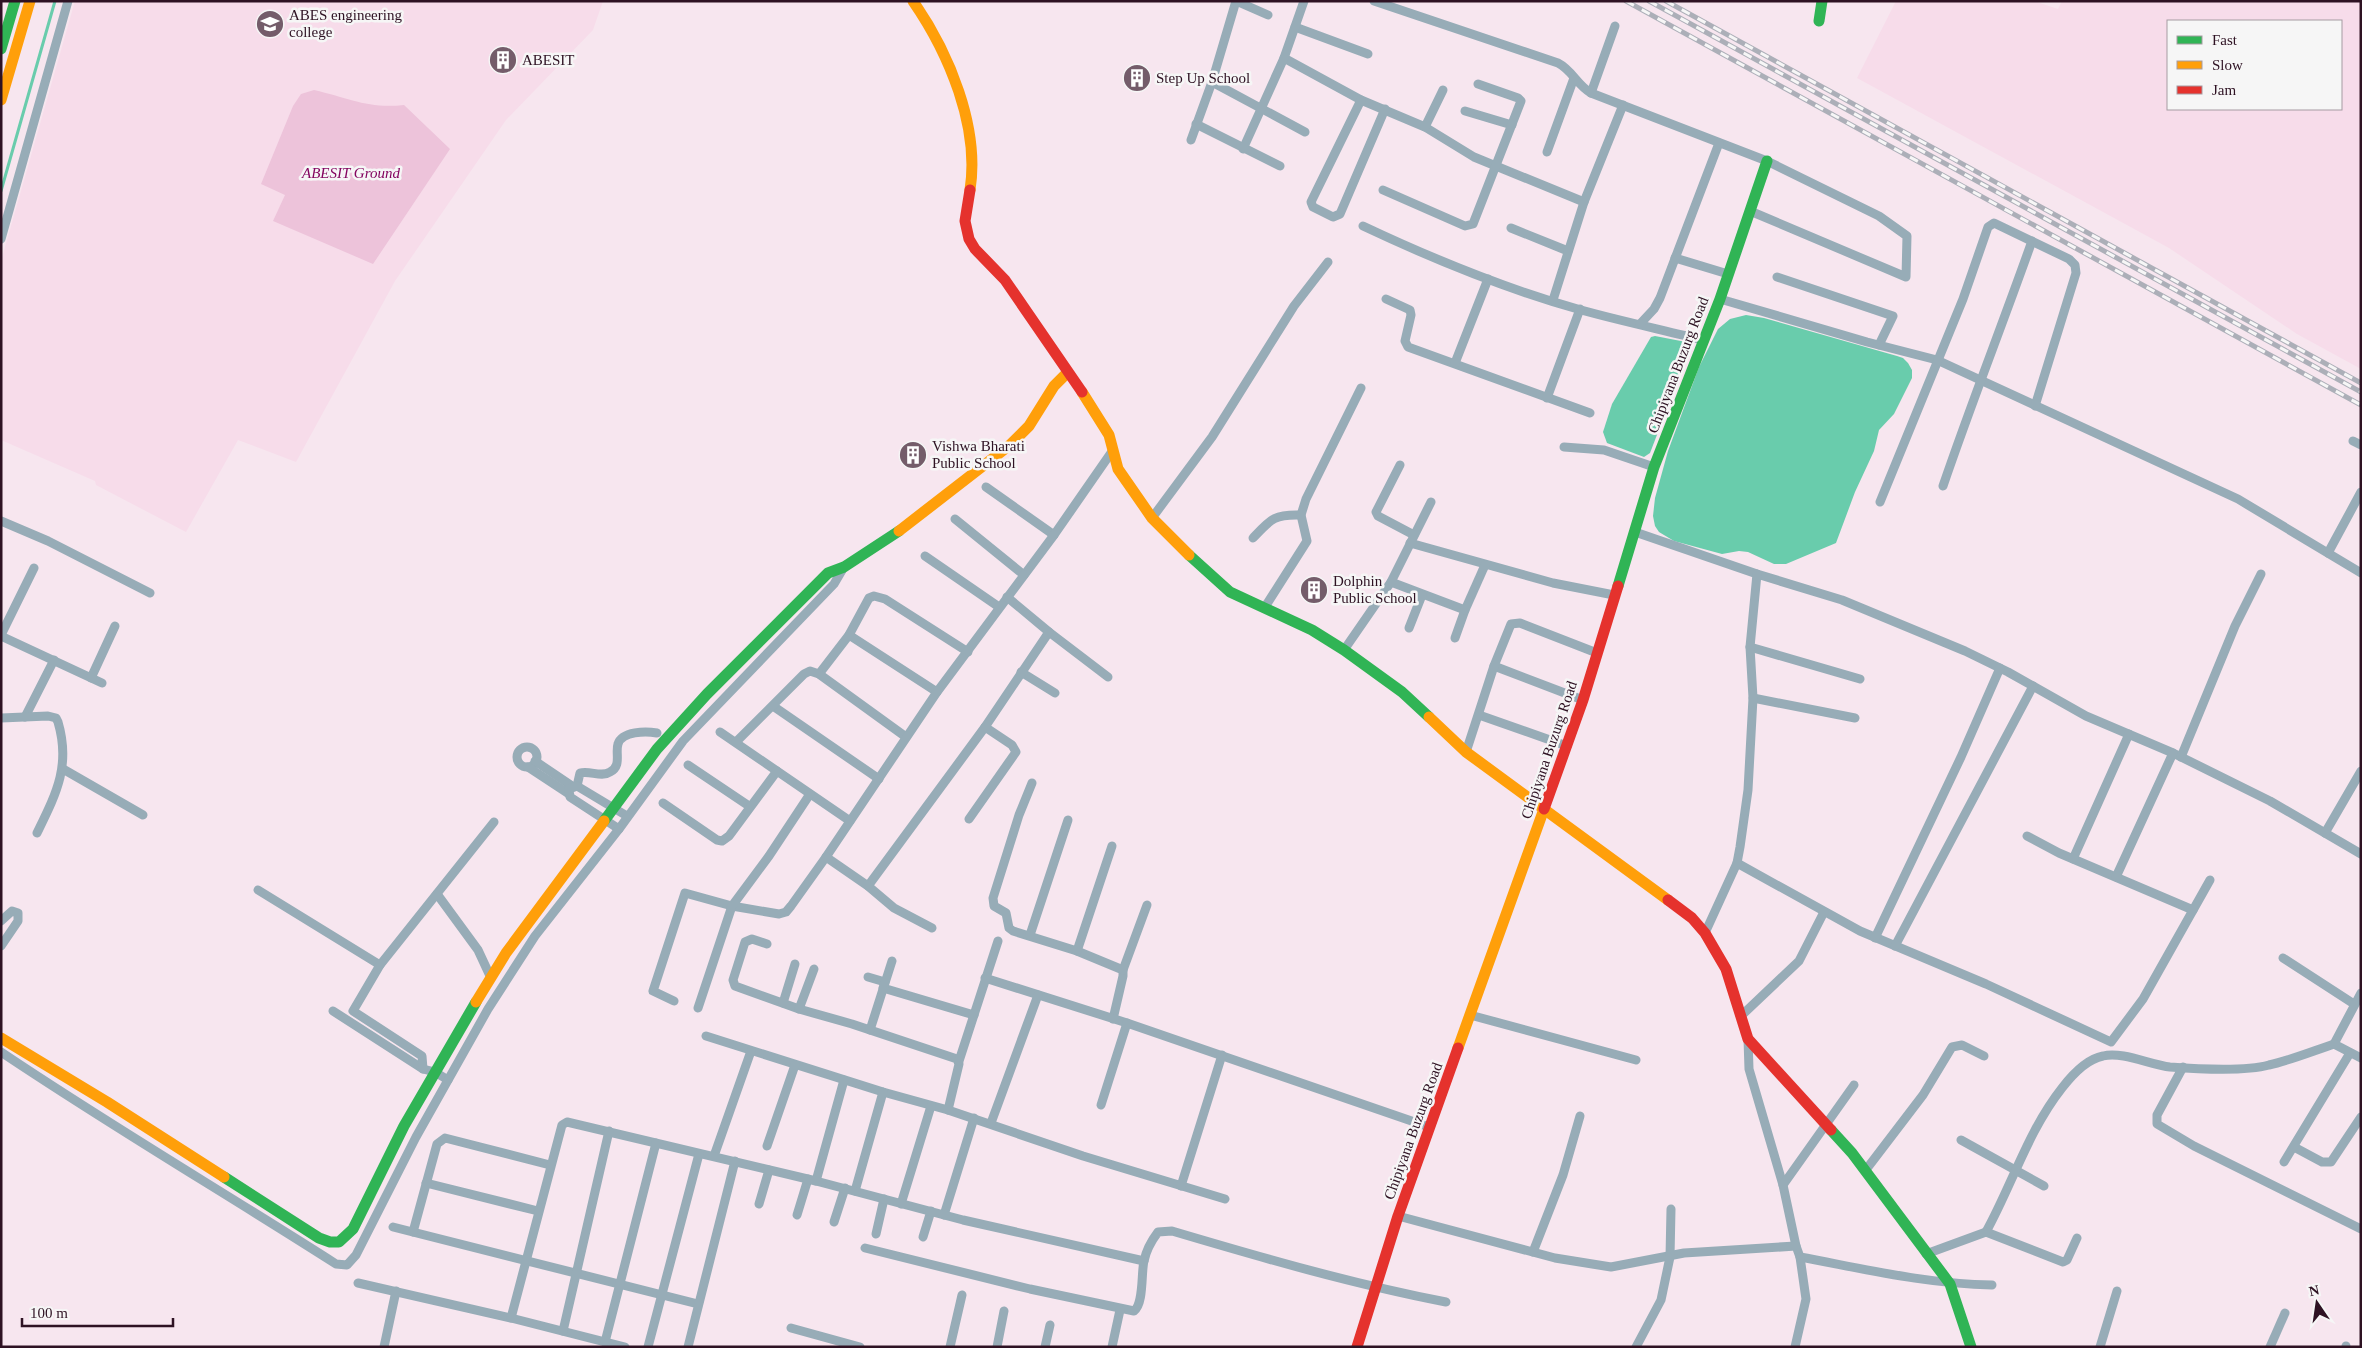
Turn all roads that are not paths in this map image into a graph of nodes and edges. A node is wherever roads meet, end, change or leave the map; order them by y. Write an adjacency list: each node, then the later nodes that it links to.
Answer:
1 (15, 1): 12 (street)
2 (30, 1): 20 (street)
3 (68, 1): 42 (street)
4 (913, 1): 59 (street)
5 (1304, 1): 11 (street)
6 (1374, 1): 15 (street)
7 (1822, 1): 9 (street)
8 (1268, 15): 16 (street)
9 (1819, 21)
10 (1615, 26): 19 (street)
11 (1295, 27): 13 (street); 14 (street)
12 (1, 49)
13 (1368, 54)
14 (1284, 58): 21 (street); 23 (street)
15 (1574, 78): 19 (street); 33 (street)
16 (1212, 82): 23 (street); 26 (street)
17 (1478, 84): 27 (street)
18 (1442, 90): 28 (street)
19 (1591, 93): 22 (street)
20 (1, 100)
21 (1361, 100): 24 (street); 24 (street)
22 (1623, 105): 31 (street); 38 (street)
23 (1261, 109): 29 (street); 32 (street)
24 (1385, 110): 28 (street)
25 (1465, 111): 27 (street)
26 (1196, 124): 30 (street); 32 (street)
27 (1512, 125): 36 (street)
28 (1425, 127): 36 (street)
29 (1305, 132)
30 (1191, 140)
31 (1719, 143): 34 (street); 45 (street)
32 (1243, 149): 35 (street)
33 (1547, 152)
34 (1767, 161): 39 (street, Chipiyana Buzurg Road); 39 (street)
35 (1280, 166)
36 (1494, 166): 37 (street); 38 (street)
37 (1382, 190)
38 (1584, 202): 44 (street)
39 (1750, 210): 47 (street, Chipiyana Buzurg Road)
40 (1363, 226): 49 (street)
41 (1511, 228): 44 (street)
42 (1, 239)
43 (2032, 241): 57 (street); 60 (street); 63 (street)
44 (1568, 251): 52 (street)
45 (1675, 258): 47 (street); 54 (street)
46 (1328, 262): 75 (street)
47 (1728, 274): 50 (street, Chipiyana Buzurg Road)
48 (1777, 277): 56 (street)
49 (1488, 279): 52 (street); 58 (street)
50 (1720, 298): 55 (street, Chipiyana Buzurg Road); 56 (street)
51 (1386, 299): 58 (street)
52 (1553, 300): 53 (street)
53 (1580, 309): 54 (street); 62 (street)
54 (1640, 324): 55 (street)
55 (1704, 340): 68 (street, Chipiyana Buzurg Road)
56 (1880, 345): 57 (street)
57 (1938, 360): 60 (street); 73 (street)
58 (1455, 364): 62 (street)
59 (1067, 373): 66 (street); 85 (street)
60 (1979, 380): 63 (street); 69 (street)
61 (1361, 388): 74 (street)
62 (1547, 398): 64 (street)
63 (2035, 406): 82 (street)
64 (1590, 413)
65 (1564, 447): 68 (street)
66 (1113, 450): 75 (street); 79 (street)
67 (1400, 464): 81 (street)
68 (1654, 467): 78 (street, Chipiyana Buzurg Road)
69 (1943, 486)
70 (986, 487): 79 (street)
71 (2361, 492): 82 (street)
72 (1431, 502): 81 (street)
73 (1880, 502)
74 (1302, 516): 80 (street); 97 (street)
75 (1152, 518): 97 (street)
76 (955, 519): 90 (street)
77 (1, 521): 92 (street)
78 (1635, 532): 88 (street); 94 (street, Chipiyana Buzurg Road)
79 (1054, 535): 90 (street)
80 (1253, 538)
81 (1412, 539): 84 (street); 91 (street)
82 (2328, 553): 87 (street)
83 (925, 556): 96 (street)
84 (1486, 565): 94 (street); 98 (street)
85 (844, 567): 148 (street); 151 (street)
86 (34, 568): 103 (street)
87 (2361, 573)
88 (1757, 574): 105 (street); 111 (street)
89 (2261, 574): 136 (street)
90 (1024, 575): 95 (street)
91 (1391, 582): 93 (street); 106 (street)
92 (150, 593)
93 (1422, 595): 98 (street); 100 (street)
94 (1614, 595): 108 (street, Chipiyana Buzurg Road)
95 (1007, 597): 96 (street); 101 (street)
96 (1000, 607): 107 (street)
97 (1265, 607): 106 (street)
98 (1465, 610): 104 (street)
99 (115, 626): 115 (street)
100 (1409, 628)
101 (1049, 632): 112 (street); 114 (street)
102 (849, 635): 107 (street); 113 (street); 119 (street)
103 (1, 636): 109 (street)
104 (1455, 638)
105 (1750, 647): 116 (street); 121 (street)
106 (1344, 650): 135 (street)
107 (968, 652): 119 (street)
108 (1597, 653): 110 (street); 122 (street, Chipiyana Buzurg Road)
109 (54, 660): 115 (street); 125 (street)
110 (1494, 666): 122 (street); 124 (street)
111 (2000, 668): 118 (street); 179 (street)
112 (1021, 672): 120 (street); 128 (street)
113 (819, 674): 123 (street); 132 (street)
114 (1108, 677)
115 (91, 678): 117 (street)
116 (1860, 679)
117 (102, 683)
118 (2033, 686): 131 (street); 183 (street)
119 (937, 692): 132 (street)
120 (1055, 693)
121 (1753, 698): 127 (street); 165 (street)
122 (1584, 700): 134 (street, Chipiyana Buzurg Road)
123 (773, 706): 133 (street); 142 (street)
124 (1479, 715): 134 (street); 135 (street)
125 (26, 717): 126 (street); 139 (street)
126 (1, 718)
127 (1855, 718)
128 (985, 727): 152 (street); 168 (street)
129 (720, 732): 133 (street)
130 (657, 733): 144 (street)
131 (2129, 734): 136 (street); 164 (street)
132 (906, 737): 142 (street)
133 (736, 742): 140 (street)
134 (1567, 746): 149 (street, Chipiyana Buzurg Road)
135 (1466, 752): 149 (street)
136 (2177, 755): 159 (street); 166 (street)
137 (532, 764): 144 (street)
138 (688, 765): 147 (street)
139 (63, 770): 150 (street); 158 (street)
140 (777, 771): 145 (street); 147 (street)
141 (2361, 771): 159 (street)
142 (879, 779): 155 (street)
143 (1032, 783): 178 (street)
144 (572, 789): 148 (street); 153 (street)
145 (810, 794): 155 (street); 172 (street)
146 (663, 803): 147 (street)
147 (749, 806)
148 (614, 808): 151 (street); 153 (street)
149 (1545, 810): 177 (street); 206 (street, Chipiyana Buzurg Road)
150 (143, 815)
151 (627, 816): 157 (street)
152 (969, 819)
153 (605, 820): 157 (street); 185 (street)
154 (1068, 820): 178 (street)
155 (850, 821): 163 (street)
156 (494, 822): 170 (street)
157 (619, 829): 187 (street)
158 (37, 833)
159 (2325, 833): 162 (street)
160 (2027, 836): 164 (street)
161 (1112, 846): 184 (street)
162 (2361, 854)
163 (826, 857): 168 (street); 172 (street)
164 (2073, 859): 166 (street)
165 (1737, 863): 174 (street); 177 (street)
166 (2116, 877): 173 (street)
167 (2210, 880): 173 (street)
168 (868, 886): 176 (street)
169 (258, 890): 190 (street)
170 (437, 894): 190 (street); 194 (street)
171 (1148, 905): 192 (street)
172 (732, 906): 199 (street); 202 (street)
173 (2193, 910): 214 (street)
174 (1824, 912): 179 (street); 207 (street)
175 (1, 921): 182 (street)
176 (932, 928)
177 (1705, 933): 207 (street)
178 (1030, 935): 184 (street)
179 (1875, 938): 183 (street)
180 (998, 941): 195 (street)
181 (767, 944): 200 (street)
182 (1, 946)
183 (1895, 946): 214 (street)
184 (1077, 951): 192 (street)
185 (506, 954): 187 (street); 194 (street)
186 (2283, 958): 201 (street)
187 (517, 961): 228 (street)
188 (892, 961): 196 (street)
189 (795, 964): 200 (street)
190 (380, 965): 227 (street)
191 (814, 969): 203 (street)
192 (1123, 970): 208 (street)
193 (868, 977): 196 (street)
194 (491, 978): 227 (street)
195 (985, 978): 198 (street); 205 (street)
196 (884, 985): 205 (street); 210 (street)
197 (2361, 993): 201 (street)
198 (1038, 995): 208 (street); 238 (street)
199 (674, 1001)
200 (783, 1003): 203 (street)
201 (2354, 1004): 215 (street)
202 (698, 1008)
203 (798, 1009): 210 (street)
204 (333, 1011): 227 (street)
205 (974, 1015): 224 (street)
206 (1470, 1015): 223 (street); 240 (street, Chipiyana Buzurg Road)
207 (1741, 1016): 213 (street)
208 (1113, 1019): 209 (street)
209 (1127, 1023): 219 (street); 232 (street)
210 (870, 1030): 224 (street)
211 (706, 1036): 216 (street)
212 (1, 1038): 241 (street)
213 (1748, 1039): 239 (street); 258 (street)
214 (2111, 1042): 220 (street)
215 (2334, 1044): 218 (street); 226 (street)
216 (751, 1050): 225 (street); 249 (street)
217 (1, 1052): 244 (street)
218 (2350, 1052): 222 (street); 247 (street)
219 (1222, 1055): 240 (street); 259 (street)
220 (2105, 1055): 226 (street); 253 (street)
221 (1984, 1056): 255 (street)
222 (2361, 1058)
223 (1636, 1060)
224 (959, 1061): 234 (street)
225 (796, 1065): 229 (street); 246 (street)
226 (2183, 1067): 277 (street)
227 (429, 1070): 228 (street); 273 (street)
228 (448, 1080): 275 (street)
229 (844, 1080): 231 (street); 256 (street)
230 (1854, 1085): 239 (street)
231 (882, 1092): 233 (street); 262 (street)
232 (1101, 1105)
233 (930, 1106): 234 (street); 266 (street)
234 (948, 1110): 237 (street)
235 (1580, 1116): 285 (street)
236 (2361, 1117): 247 (street)
237 (974, 1118): 238 (street); 271 (street)
238 (990, 1124): 259 (street)
239 (1827, 1124): 255 (street); 258 (street)
240 (1429, 1127): 272 (street, Chipiyana Buzurg Road)
241 (150, 1130): 244 (street); 273 (street)
242 (609, 1131): 245 (street); 252 (street); 291 (street)
243 (1961, 1140): 253 (street)
244 (142, 1143): 275 (street)
245 (656, 1143): 248 (street); 293 (street)
246 (767, 1146)
247 (2294, 1146): 251 (street)
248 (699, 1154): 249 (street); 299 (street)
249 (714, 1156): 250 (street)
250 (735, 1161): 254 (street); 302 (street)
251 (2284, 1162)
252 (550, 1165): 257 (street); 268 (street)
253 (2016, 1169): 260 (street); 279 (street)
254 (769, 1170): 256 (street); 265 (street)
255 (1865, 1170): 286 (street)
256 (812, 1180): 261 (street); 270 (street)
257 (426, 1182): 268 (street); 278 (street)
258 (1783, 1185): 283 (street)
259 (1181, 1186): 264 (street)
260 (2044, 1186)
261 (845, 1188): 262 (street); 274 (street)
262 (856, 1191): 263 (street)
263 (884, 1199): 266 (street); 280 (street)
264 (1225, 1199)
265 (759, 1204)
266 (902, 1204): 269 (street)
267 (1671, 1209): 287 (street)
268 (538, 1211): 290 (street)
269 (930, 1211): 271 (street); 281 (street)
270 (797, 1215)
271 (944, 1215): 289 (street)
272 (1398, 1216): 285 (street); 296 (street, Chipiyana Buzurg Road)
273 (358, 1219): 275 (street)
274 (834, 1222)
275 (372, 1223)
276 (393, 1227): 278 (street)
277 (2361, 1229)
278 (413, 1232): 290 (street)
279 (1986, 1232): 282 (street); 286 (street)
280 (876, 1234)
281 (924, 1237)
282 (2077, 1238)
283 (1796, 1246): 287 (street); 288 (street)
284 (865, 1248): 303 (street)
285 (1533, 1252): 287 (street)
286 (1926, 1254): 294 (street)
287 (1670, 1257): 322 (street)
288 (1800, 1257): 294 (street); 323 (street)
289 (1144, 1260): 296 (street); 303 (street)
290 (526, 1261): 291 (street); 306 (street)
291 (577, 1274): 293 (street); 309 (street)
292 (358, 1283): 297 (street)
293 (620, 1284): 299 (street); 310 (street)
294 (1950, 1284): 295 (street); 324 (street)
295 (1992, 1285)
296 (1374, 1287): 301 (street); 321 (street, Chipiyana Buzurg Road)
297 (396, 1291): 306 (street); 312 (street)
298 (2118, 1291): 325 (street)
299 (662, 1295): 302 (street); 314 (street)
300 (962, 1295): 317 (street)
301 (1446, 1302)
302 (698, 1304): 315 (street)
303 (1120, 1310): 320 (street)
304 (1004, 1312): 318 (street)
305 (2285, 1313): 326 (street)
306 (511, 1318): 309 (street)
307 (1050, 1326): 319 (street)
308 (791, 1328): 311 (street)
309 (563, 1331): 310 (street)
310 (605, 1342): 313 (street)
311 (837, 1344): 316 (street)
312 (384, 1347)
313 (625, 1347)
314 (648, 1347)
315 (688, 1347)
316 (860, 1347)
317 (950, 1347)
318 (996, 1347)
319 (1045, 1347)
320 (1112, 1347)
321 (1357, 1347)
322 (1636, 1347)
323 (1795, 1347)
324 (1971, 1347)
325 (2100, 1347)
326 (2270, 1347)

